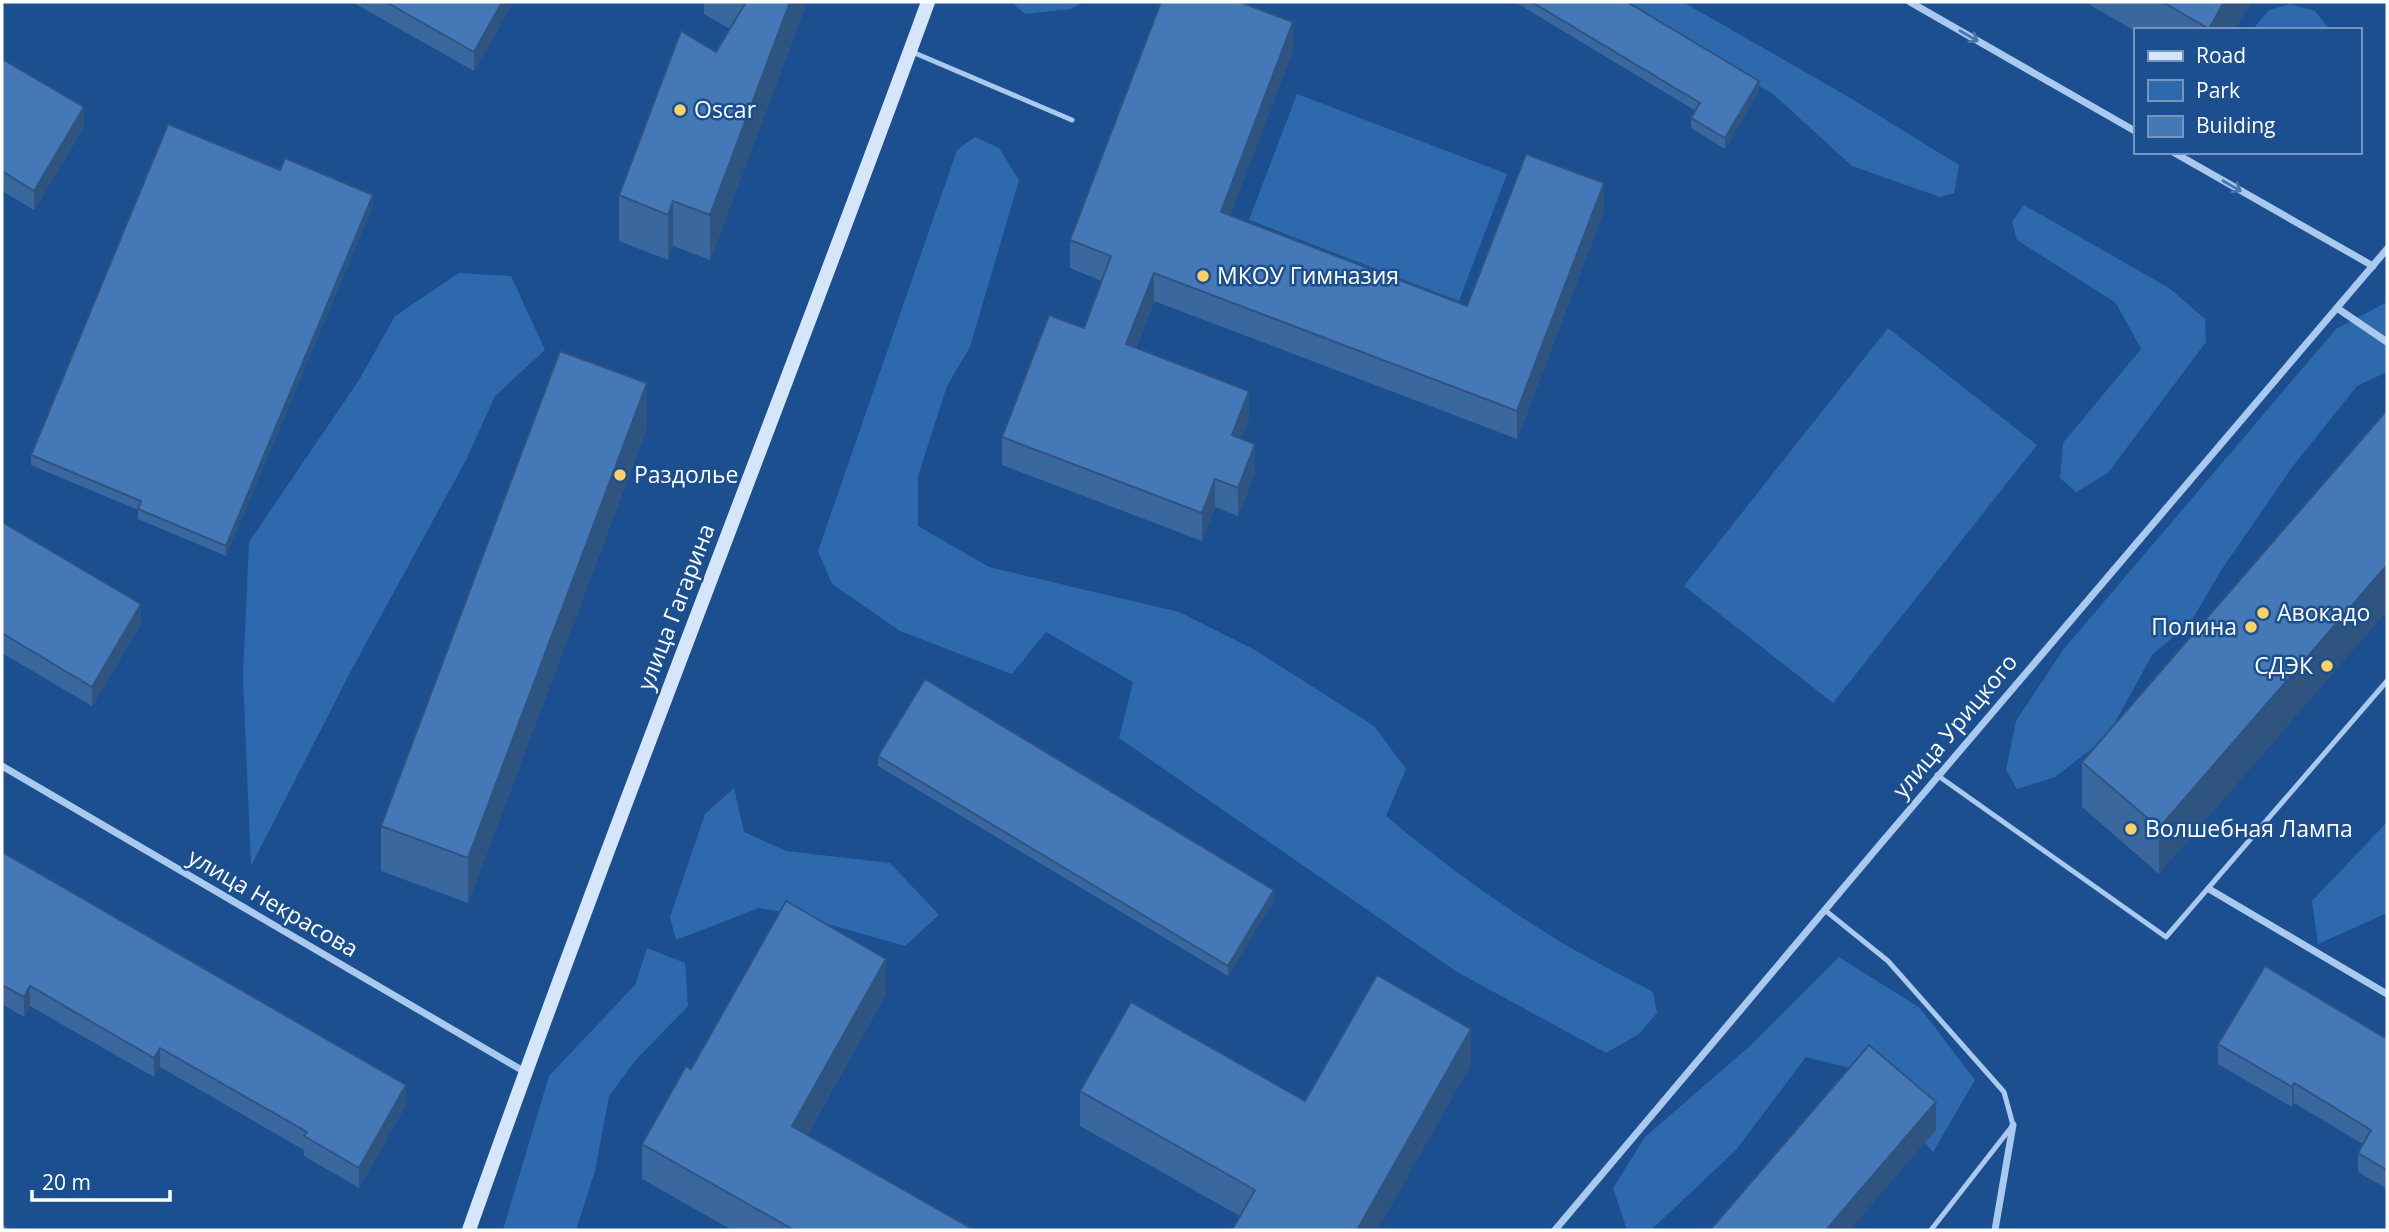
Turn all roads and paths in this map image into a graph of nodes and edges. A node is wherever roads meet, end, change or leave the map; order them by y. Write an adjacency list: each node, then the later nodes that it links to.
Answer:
1 (928, 2): 3 (street, улица Гагарина)
2 (1910, 2): 5 (street, one-way to 5)
3 (910, 51): 4 (lane); 17 (street, улица Гагарина)
4 (1072, 120)
5 (2134, 130)
6 (2177, 154): 8 (street, one-way to 8)
7 (2387, 249): 8 (street, улица Урицкого)
8 (2373, 266): 9 (street, улица Урицкого)
9 (2337, 308): 10 (street); 13 (street, улица Урицкого)
10 (2387, 342)
11 (2387, 681): 14 (lane)
12 (2, 766): 17 (street, улица Некрасова)
13 (1937, 775): 14 (lane); 15 (street, улица Урицкого)
14 (2209, 889): 16 (street)
15 (1826, 911): 18 (lane); 20 (street, улица Урицкого)
16 (2387, 994)
17 (526, 1072): 19 (street, улица Гагарина)
18 (2013, 1125): 21 (lane); 22 (street)
19 (469, 1230)
20 (1555, 1230)
21 (1931, 1230)
22 (1995, 1230)

